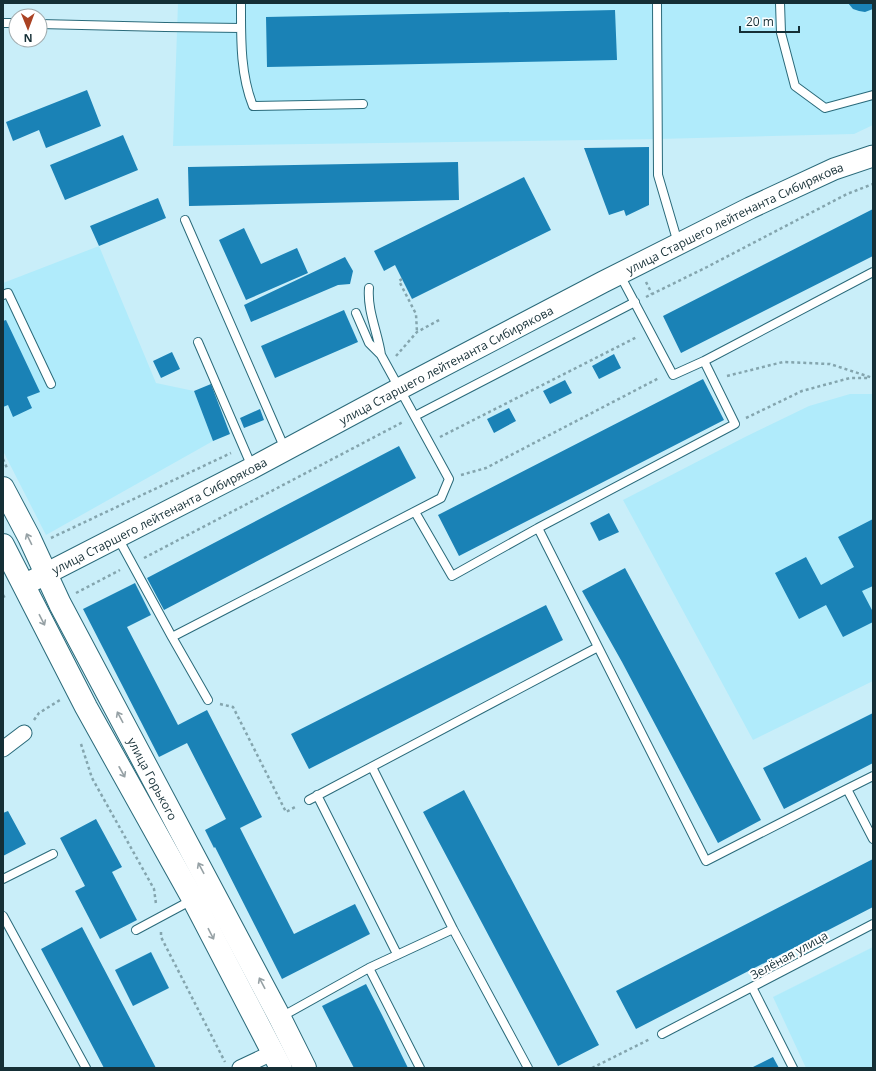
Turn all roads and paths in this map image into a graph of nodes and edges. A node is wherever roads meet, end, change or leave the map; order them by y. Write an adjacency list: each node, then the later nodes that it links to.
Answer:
1 (241, 3): 5 (lane)
2 (657, 3): 11 (lane)
3 (780, 3): 6 (lane)
4 (48, 24): 5 (lane)
5 (241, 28): 7 (lane)
6 (873, 95)
7 (363, 104)
8 (873, 156): 11 (main road, улица Старшего лейтенанта Сибирякова)
9 (873, 184): 17 (path)
10 (185, 220): 33 (lane)
11 (678, 244): 13 (main road, улица Старшего лейтенанта Сибирякова)
12 (873, 272): 24 (lane)
13 (620, 274): 17 (lane); 28 (main road, улица Старшего лейтенанта Сибирякова)
14 (402, 279): 21 (path)
15 (369, 288): 23 (lane)
16 (3, 295): 29 (lane)
17 (635, 302): 20 (lane); 30 (lane)
18 (356, 313): 23 (lane)
19 (440, 319): 21 (path)
20 (650, 331): 25 (lane); 32 (path)
21 (417, 332): 28 (path)
22 (198, 342): 34 (lane)
23 (381, 355): 28 (lane)
24 (704, 361): 25 (lane); 26 (lane)
25 (673, 375): 35 (path)
26 (711, 375): 27 (path); 31 (lane)
27 (873, 378): 31 (path)
28 (394, 381): 30 (lane); 33 (main road, улица Старшего лейтенанта Сибирякова)
29 (51, 384)
30 (415, 416): 32 (lane); 41 (path)
31 (735, 424): 38 (lane)
32 (429, 443): 35 (lane)
33 (285, 450): 34 (main road, улица Старшего лейтенанта Сибирякова)
34 (252, 468): 39 (main road, улица Старшего лейтенанта Сибирякова)
35 (449, 479): 37 (lane)
36 (3, 488): 42 (main road, улица Горького, one-way to 36)
37 (415, 512): 38 (lane); 45 (lane)
38 (538, 528): 46 (lane)
39 (118, 538): 41 (lane); 42 (main road, улица Старшего лейтенанта Сибирякова)
40 (3, 545): 43 (main road, улица Горького)
41 (133, 563): 44 (path); 45 (lane)
42 (45, 574): 43 (main road, улица Старшего лейтенанта Сибирякова); 67 (main road, улица Горького, one-way to 42)
43 (24, 585): 59 (main road, улица Горького, one-way to 59)
44 (75, 594)
45 (172, 637): 48 (lane)
46 (598, 647): 51 (lane); 53 (lane)
47 (62, 698): 49 (path)
48 (208, 700): 55 (path)
49 (24, 733): 50 (street)
50 (3, 749)
51 (372, 767): 54 (lane); 62 (lane)
52 (873, 776): 53 (lane)
53 (847, 789): 56 (lane)
54 (317, 795): 55 (lane); 64 (lane)
55 (309, 800)
56 (873, 839)
57 (53, 854): 58 (lane)
58 (3, 879)
59 (193, 899): 63 (lane); 69 (main road, улица Горького, one-way to 69)
60 (3, 916): 70 (lane)
61 (873, 924): 66 (lane, Зелёная улица)
62 (453, 929): 64 (lane); 74 (lane)
63 (136, 930)
64 (398, 954): 65 (lane)
65 (369, 968): 67 (lane); 73 (lane)
66 (752, 987): 68 (lane); 76 (lane, Зелёная улица)
67 (280, 1018): 72 (main road, улица Горького)
68 (662, 1034): 75 (path)
69 (277, 1060): 71 (street)
70 (86, 1068)
71 (240, 1068)
72 (305, 1068)
73 (420, 1068)
74 (528, 1068)
75 (592, 1068)
76 (793, 1068)

